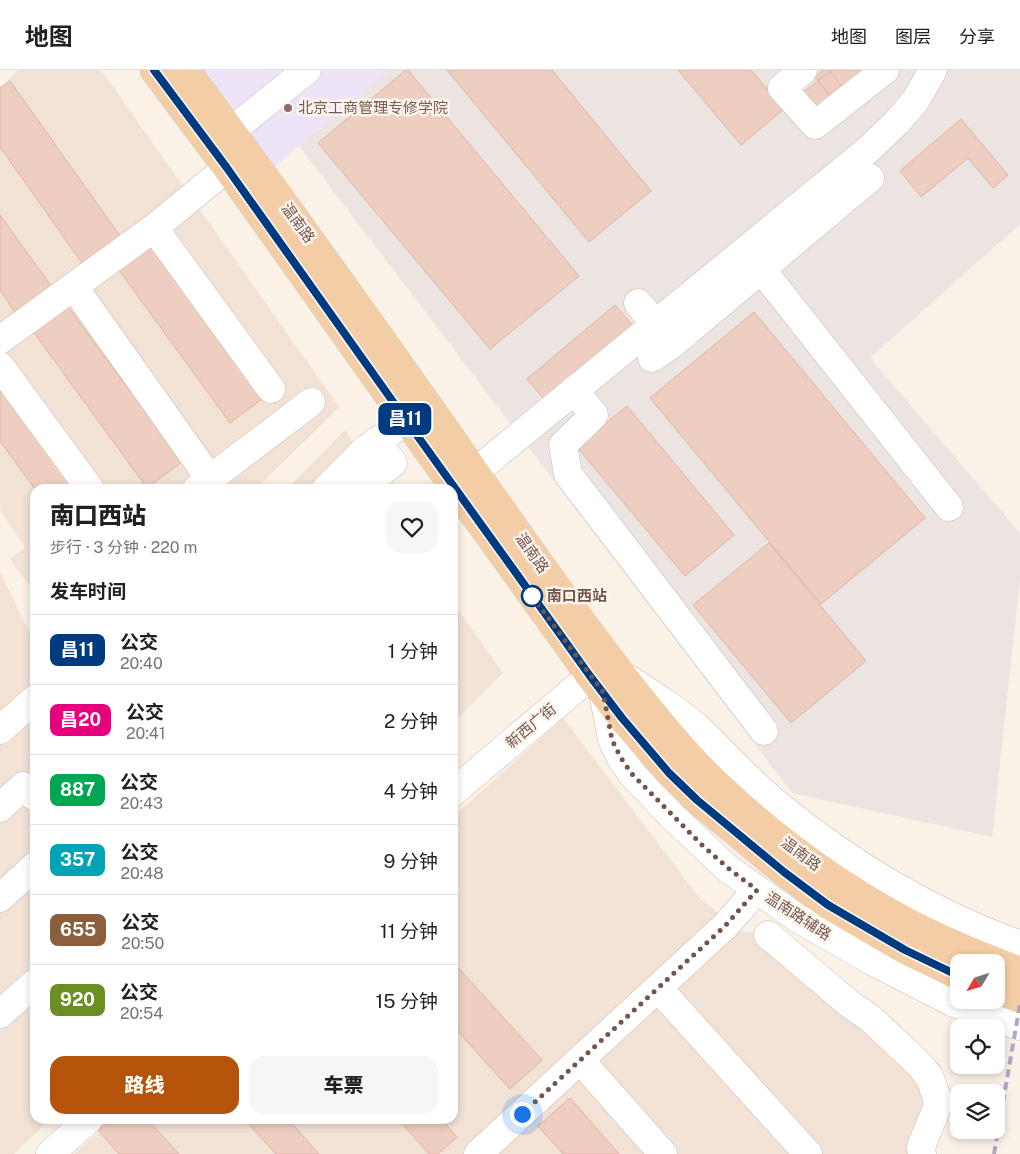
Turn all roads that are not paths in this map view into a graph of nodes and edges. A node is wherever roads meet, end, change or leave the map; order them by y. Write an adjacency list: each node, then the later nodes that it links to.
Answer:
1 (154, 70): 8 (main road, 温南路)
2 (186, 70): 7 (main road, 温南路)
3 (307, 70): 7 (street)
4 (803, 70): 5 (street)
5 (885, 70)
6 (933, 70): 15 (street)
7 (231, 131): 20 (main road, 温南路)
8 (227, 168): 10 (street); 21 (main road, 温南路)
9 (870, 178): 11 (street)
10 (154, 228): 12 (street); 17 (street)
11 (761, 269): 15 (street); 28 (street)
12 (74, 287): 14 (street); 25 (street)
13 (638, 302): 15 (street)
14 (0, 340)
15 (660, 342): 18 (street)
16 (0, 366): 24 (street)
17 (271, 389)
18 (574, 390): 23 (street); 32 (street)
19 (311, 402): 25 (street)
20 (428, 405): 21 (street); 23 (main road, 温南路)
21 (406, 420): 22 (street); 23 (main road, 温南路)
22 (376, 441): 26 (street); 27 (street)
23 (465, 480): 29 (main road, 温南路)
24 (86, 484)
25 (204, 484)
26 (331, 484)
27 (367, 484)
28 (949, 507)
29 (607, 676): 33 (street, 新西广街); 37 (street, 温南路辅路); 40 (street); 41 (main road, 温南路); 42 (main road, 温南路)
30 (30, 701): 31 (street)
31 (4, 718)
32 (764, 731)
33 (458, 788)
34 (30, 792): 35 (street)
35 (0, 808)
36 (30, 871): 38 (street)
37 (757, 890): 44 (street); 48 (street, 温南路辅路)
38 (0, 898)
39 (768, 935): 55 (street)
40 (1020, 945)
41 (1020, 971)
42 (950, 972)
43 (30, 988): 47 (street)
44 (658, 988): 49 (street); 54 (street)
45 (1005, 993): 46 (main road)
46 (1020, 999)
47 (0, 1014)
48 (1020, 1026)
49 (580, 1060): 52 (street); 53 (street)
50 (83, 1124): 51 (street)
51 (50, 1154)
52 (478, 1154)
53 (663, 1154)
54 (808, 1154)
55 (922, 1154)

